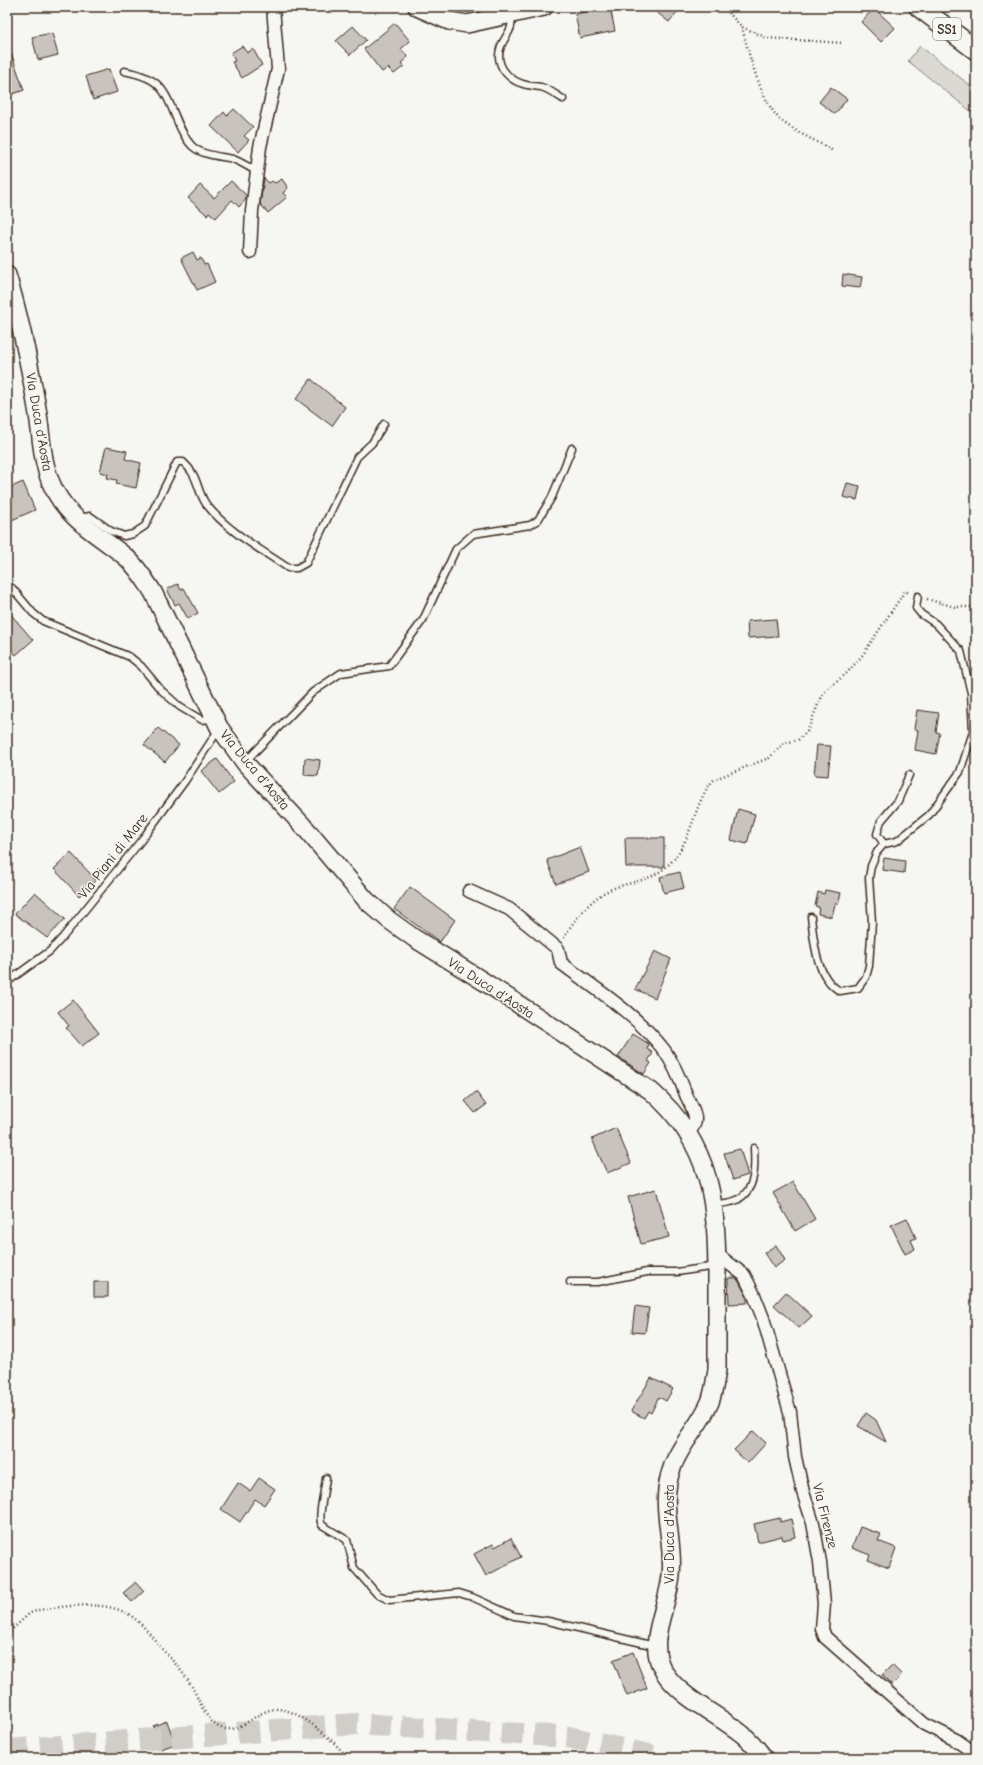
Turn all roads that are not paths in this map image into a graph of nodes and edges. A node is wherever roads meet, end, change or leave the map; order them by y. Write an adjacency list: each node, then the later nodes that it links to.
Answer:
1 (273, 7): 9 (street)
2 (417, 7): 5 (main road)
3 (544, 7): 5 (main road)
4 (919, 7): 6 (main road, SS1)
5 (511, 16): 8 (lane)
6 (976, 50)
7 (124, 71): 9 (lane)
8 (563, 99)
9 (258, 172): 10 (street)
10 (250, 252)
11 (7, 275): 12 (main road, Via Duca d'Aosta)
12 (11, 300): 15 (main road, Via Duca d'Aosta)
13 (384, 424): 15 (lane)
14 (572, 448): 19 (lane)
15 (79, 521): 18 (main road, Via Duca d'Aosta)
16 (12, 588): 18 (lane)
17 (918, 596): 21 (lane)
18 (217, 723): 19 (main road, Via Duca d'Aosta); 24 (lane, Via Piani di Mare)
19 (245, 762): 25 (main road, Via Duca d'Aosta)
20 (909, 775): 21 (lane)
21 (884, 844): 23 (lane)
22 (469, 891): 25 (street)
23 (810, 917)
24 (7, 982)
25 (688, 1132): 27 (main road, Via Duca d'Aosta)
26 (754, 1148): 27 (lane)
27 (714, 1205): 28 (main road, Via Duca d'Aosta)
28 (718, 1260): 29 (lane); 31 (main road, Via Duca d'Aosta); 32 (street, Via Firenze)
29 (570, 1282)
30 (326, 1478): 31 (lane)
31 (655, 1646): 33 (main road, Via Duca d'Aosta)
32 (976, 1754)
33 (764, 1758)

